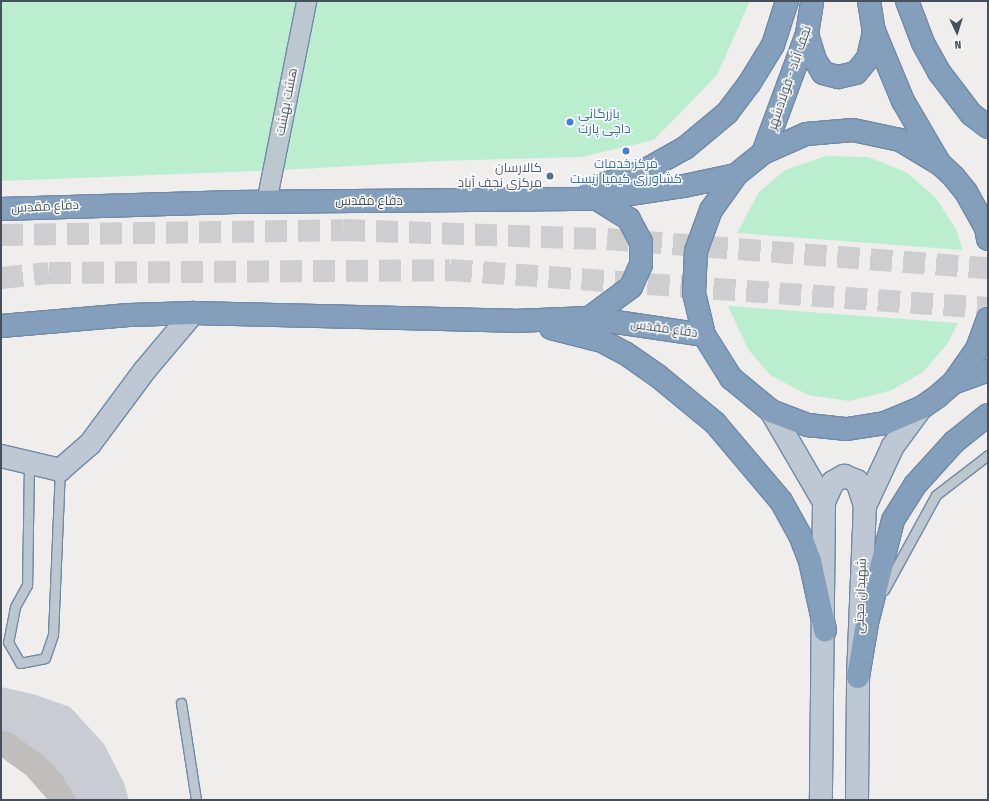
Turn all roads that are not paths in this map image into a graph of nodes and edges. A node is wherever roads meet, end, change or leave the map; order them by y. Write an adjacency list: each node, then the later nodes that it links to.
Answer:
1 (306, 1): 16 (street, هشت بهشت)
2 (787, 1): 14 (highway)
3 (812, 1): 7 (highway, نجف آباد - فولادشهر)
4 (868, 1): 6 (highway)
5 (907, 1): 8 (highway)
6 (874, 31): 7 (highway); 10 (highway)
7 (807, 34): 9 (highway, نجف آباد - فولادشهر)
8 (988, 128)
9 (763, 153): 10 (highway); 11 (highway)
10 (940, 164): 12 (highway)
11 (736, 175): 13 (highway, دفاع مقدس); 24 (highway)
12 (966, 192): 15 (highway); 18 (highway)
13 (597, 199): 14 (highway, دفاع مقدس); 20 (highway)
14 (522, 200): 16 (highway, دفاع مقدس)
15 (988, 201)
16 (266, 202): 17 (highway, دفاع مقدس)
17 (1, 209)
18 (988, 239)
19 (193, 313): 22 (highway, دفاع مقدس); 23 (highway, دفاع مقدس); 33 (main road)
20 (589, 318): 22 (highway, دفاع مقدس); 24 (highway, دفاع مقدس)
21 (988, 319): 26 (highway)
22 (514, 321): 37 (highway)
23 (1, 326)
24 (704, 335): 28 (highway)
25 (988, 370): 26 (highway)
26 (952, 383): 27 (highway)
27 (921, 408): 28 (highway); 35 (main road, شهیدان حجتی)
28 (771, 411): 34 (main road)
29 (988, 415): 36 (highway)
30 (988, 455): 36 (lane)
31 (1, 456): 32 (main road)
32 (28, 463): 33 (main road); 33 (lane)
33 (60, 470)
34 (824, 502): 35 (main road); 37 (main road)
35 (865, 506): 38 (main road, شهیدان حجتی)
36 (867, 624): 38 (highway)
37 (825, 630): 41 (main road)
38 (858, 677): 42 (main road, شهیدان حجتی)
39 (181, 703): 40 (lane)
40 (196, 800)
41 (821, 800)
42 (857, 800)

